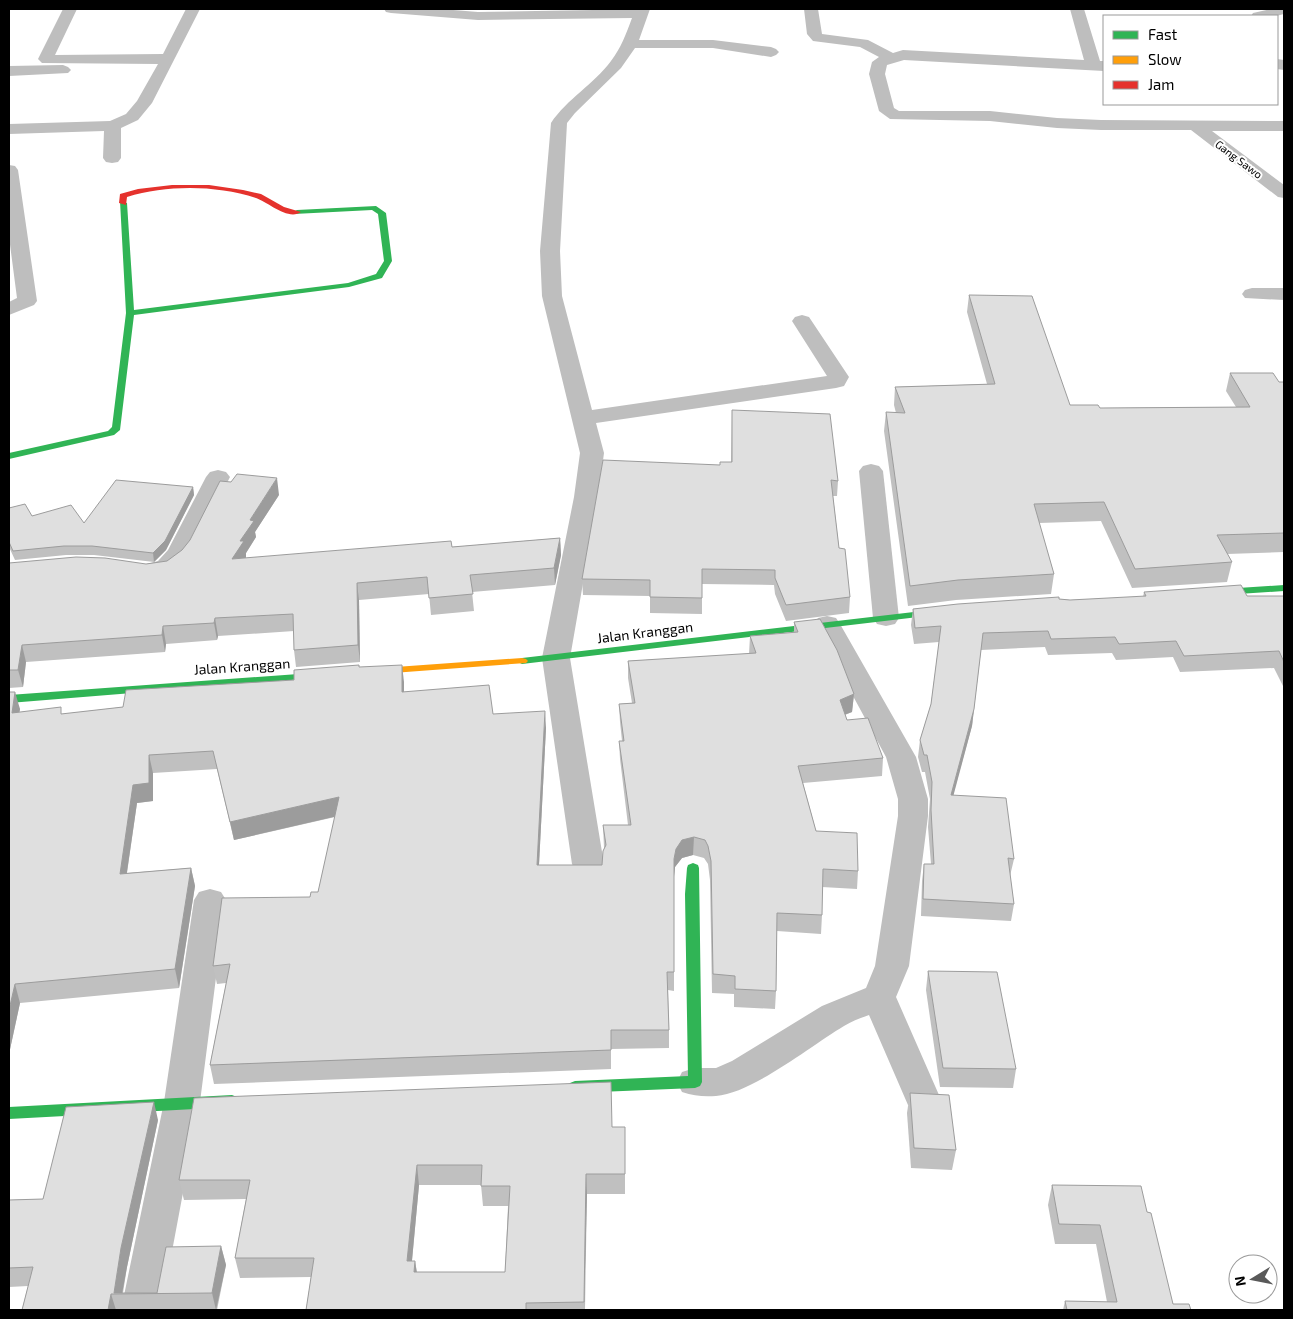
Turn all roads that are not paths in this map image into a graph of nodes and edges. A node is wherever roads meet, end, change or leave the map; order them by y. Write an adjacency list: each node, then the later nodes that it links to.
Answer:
1 (70, 9): 2 (street)
2 (193, 9)
3 (391, 9): 6 (street)
4 (811, 9): 12 (street)
5 (1284, 10): 8 (street)
6 (641, 12): 10 (street)
7 (1079, 15): 9 (street); 14 (street)
8 (1262, 15)
9 (1097, 21)
10 (630, 44): 11 (street); 29 (street)
11 (771, 52)
12 (890, 58): 14 (street); 17 (street)
13 (165, 64): 18 (street)
14 (1099, 66)
15 (63, 70): 16 (street)
16 (9, 71)
17 (1194, 124): 19 (street); 23 (street, Gang Sawo)
18 (113, 126): 20 (street); 21 (street)
19 (1284, 126)
20 (9, 129)
21 (112, 158)
22 (9, 170): 26 (street)
23 (1284, 193)
24 (1252, 294): 25 (street)
25 (1284, 294)
26 (9, 309)
27 (130, 313): 27 (street); 30 (street)
28 (802, 321): 29 (street)
29 (584, 418): 39 (street)
30 (9, 456)
31 (872, 471): 37 (street)
32 (218, 477): 33 (street)
33 (126, 568)
34 (1284, 588): 35 (street)
35 (1198, 594)
36 (956, 610): 37 (street, Jalan Kranggan)
37 (886, 618): 38 (street, Jalan Kranggan)
38 (828, 624): 39 (street, Jalan Kranggan); 44 (street)
39 (556, 658): 40 (street, Jalan Kranggan); 41 (street)
40 (9, 698)
41 (588, 864)
42 (693, 868): 45 (street)
43 (210, 900): 49 (street)
44 (879, 997): 45 (street); 47 (street)
45 (695, 1082): 46 (street)
46 (560, 1088)
47 (921, 1095)
48 (245, 1100): 49 (street)
49 (182, 1102): 50 (street); 51 (street)
50 (9, 1113)
51 (141, 1310)

